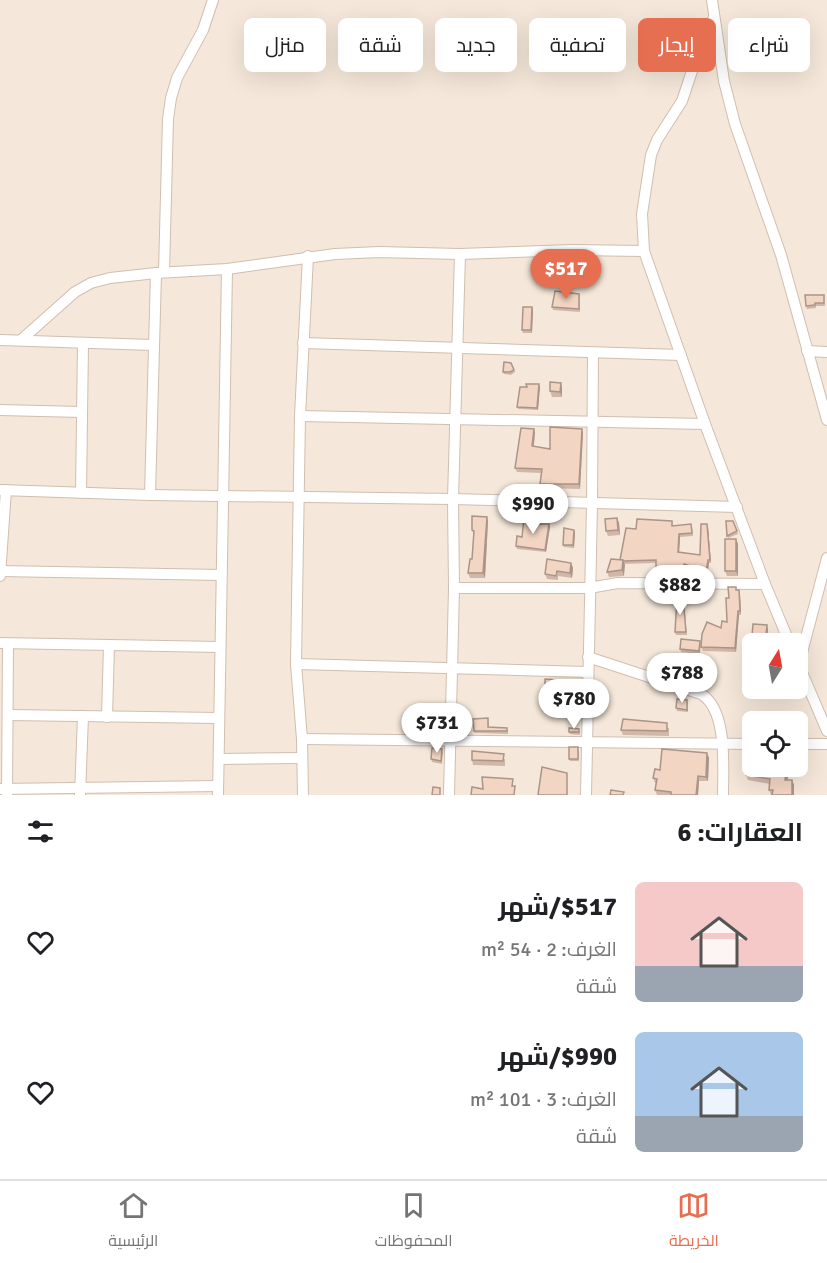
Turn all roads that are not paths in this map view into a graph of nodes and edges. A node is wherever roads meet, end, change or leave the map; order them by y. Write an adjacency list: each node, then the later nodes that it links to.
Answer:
1 (213, 0): 8 (street)
2 (712, 0): 3 (street)
3 (714, 17): 4 (street); 15 (street)
4 (644, 251): 5 (street); 18 (street)
5 (460, 254): 6 (street); 14 (street)
6 (308, 256): 7 (street); 12 (street)
7 (227, 269): 8 (street); 29 (street)
8 (160, 272): 10 (street); 13 (street)
9 (0, 340): 10 (street)
10 (21, 340): 11 (street)
11 (83, 343): 13 (street); 20 (street)
12 (303, 343): 14 (street); 21 (street)
13 (153, 345): 28 (street)
14 (458, 349): 17 (street); 22 (street)
15 (807, 351): 16 (street); 23 (street)
16 (827, 352)
17 (593, 353): 18 (street); 24 (street)
18 (681, 355): 25 (street)
19 (0, 410): 20 (street)
20 (81, 412): 27 (street)
21 (300, 416): 22 (street); 30 (street)
22 (455, 420): 24 (street); 31 (street)
23 (827, 420)
24 (592, 422): 25 (street); 32 (street)
25 (705, 424): 33 (street)
26 (3, 490): 27 (street); 35 (street)
27 (81, 493): 28 (street)
28 (150, 495): 29 (street)
29 (223, 495): 30 (street); 36 (street)
30 (298, 497): 31 (street); 47 (street)
31 (453, 499): 32 (street); 39 (street)
32 (592, 504): 33 (street); 40 (street)
33 (737, 507): 38 (street)
34 (827, 558): 42 (street)
35 (0, 571): 36 (street); 37 (street)
36 (221, 575): 45 (street)
37 (0, 576)
38 (765, 584): 40 (street); 41 (street)
39 (454, 588): 40 (street); 48 (street)
40 (589, 588): 46 (street)
41 (785, 633)
42 (806, 633)
43 (4, 644): 44 (street); 51 (street)
44 (109, 645): 45 (street); 53 (street)
45 (220, 647): 54 (street)
46 (588, 657): 49 (street); 62 (street)
47 (296, 664): 48 (street); 56 (street)
48 (453, 668): 49 (street); 57 (street)
49 (588, 672): 58 (street)
50 (808, 687): 55 (street)
51 (8, 715): 52 (street); 65 (street)
52 (83, 716): 53 (street); 68 (street)
53 (107, 717): 54 (street)
54 (219, 718): 64 (street)
55 (827, 731)
56 (302, 739): 57 (street); 63 (street)
57 (451, 742): 58 (street); 70 (street)
58 (588, 743): 62 (street); 71 (street)
59 (742, 744): 62 (street)
60 (808, 744): 61 (street)
61 (827, 744)
62 (723, 745): 72 (street)
63 (302, 758): 64 (street); 69 (street)
64 (219, 759): 67 (street)
65 (5, 791): 68 (street)
66 (135, 791): 67 (street); 68 (street)
67 (218, 791)
68 (80, 792)
69 (303, 795)
70 (449, 795)
71 (586, 795)
72 (723, 795)

